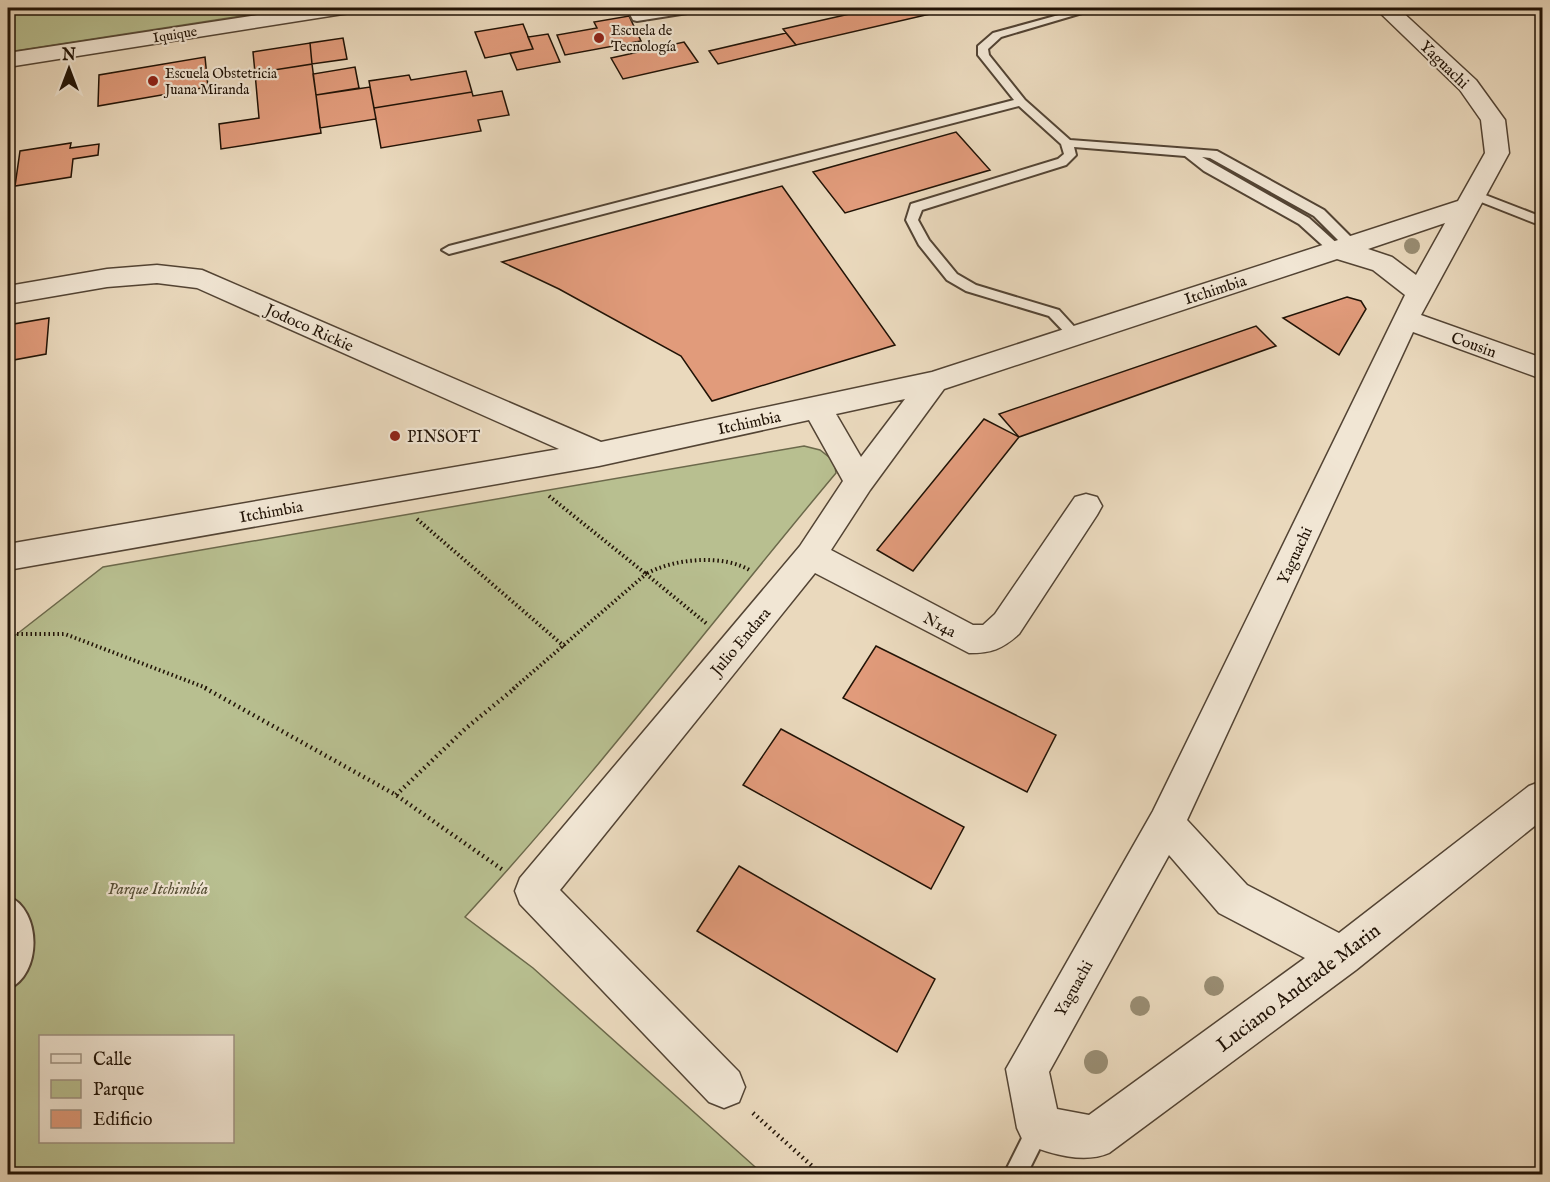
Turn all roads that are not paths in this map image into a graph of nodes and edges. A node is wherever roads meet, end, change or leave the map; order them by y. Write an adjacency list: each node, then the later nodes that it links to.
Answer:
1 (343, 8): 6 (street, Iquique)
2 (632, 8): 3 (lane)
3 (700, 8)
4 (1094, 8): 7 (lane)
5 (1386, 8): 9 (street, Yaguachi)
6 (8, 60)
7 (1021, 102): 8 (lane); 12 (lane)
8 (1067, 143): 11 (lane); 15 (lane)
9 (1472, 200): 10 (lane); 11 (street, Itchimbia); 14 (street, Yaguachi)
10 (1542, 222)
11 (1344, 248): 14 (street); 15 (street, Itchimbia)
12 (449, 250)
13 (8, 295): 19 (street, Jodoco Rickie)
14 (1413, 306): 16 (street, Cousin); 25 (street, Yaguachi)
15 (1074, 334): 17 (street, Itchimbia)
16 (1542, 369)
17 (934, 382): 18 (street, Itchimbia); 20 (street, Julio Endara)
18 (817, 407): 19 (street, Itchimbia); 20 (street)
19 (599, 454): 23 (street, Itchimbia)
20 (859, 482): 22 (street, Julio Endara)
21 (1086, 506): 22 (street, N14a)
22 (811, 555): 29 (street, Julio Endara)
23 (8, 557)
24 (1542, 798): 27 (street, Luciano Andrade Marin)
25 (1166, 824): 27 (street); 30 (street, Yaguachi)
26 (8, 906): 28 (lane)
27 (1342, 956): 30 (street, Luciano Andrade Marin)
28 (8, 979)
29 (724, 1087)
30 (1039, 1128): 31 (lane)
31 (1015, 1174)

